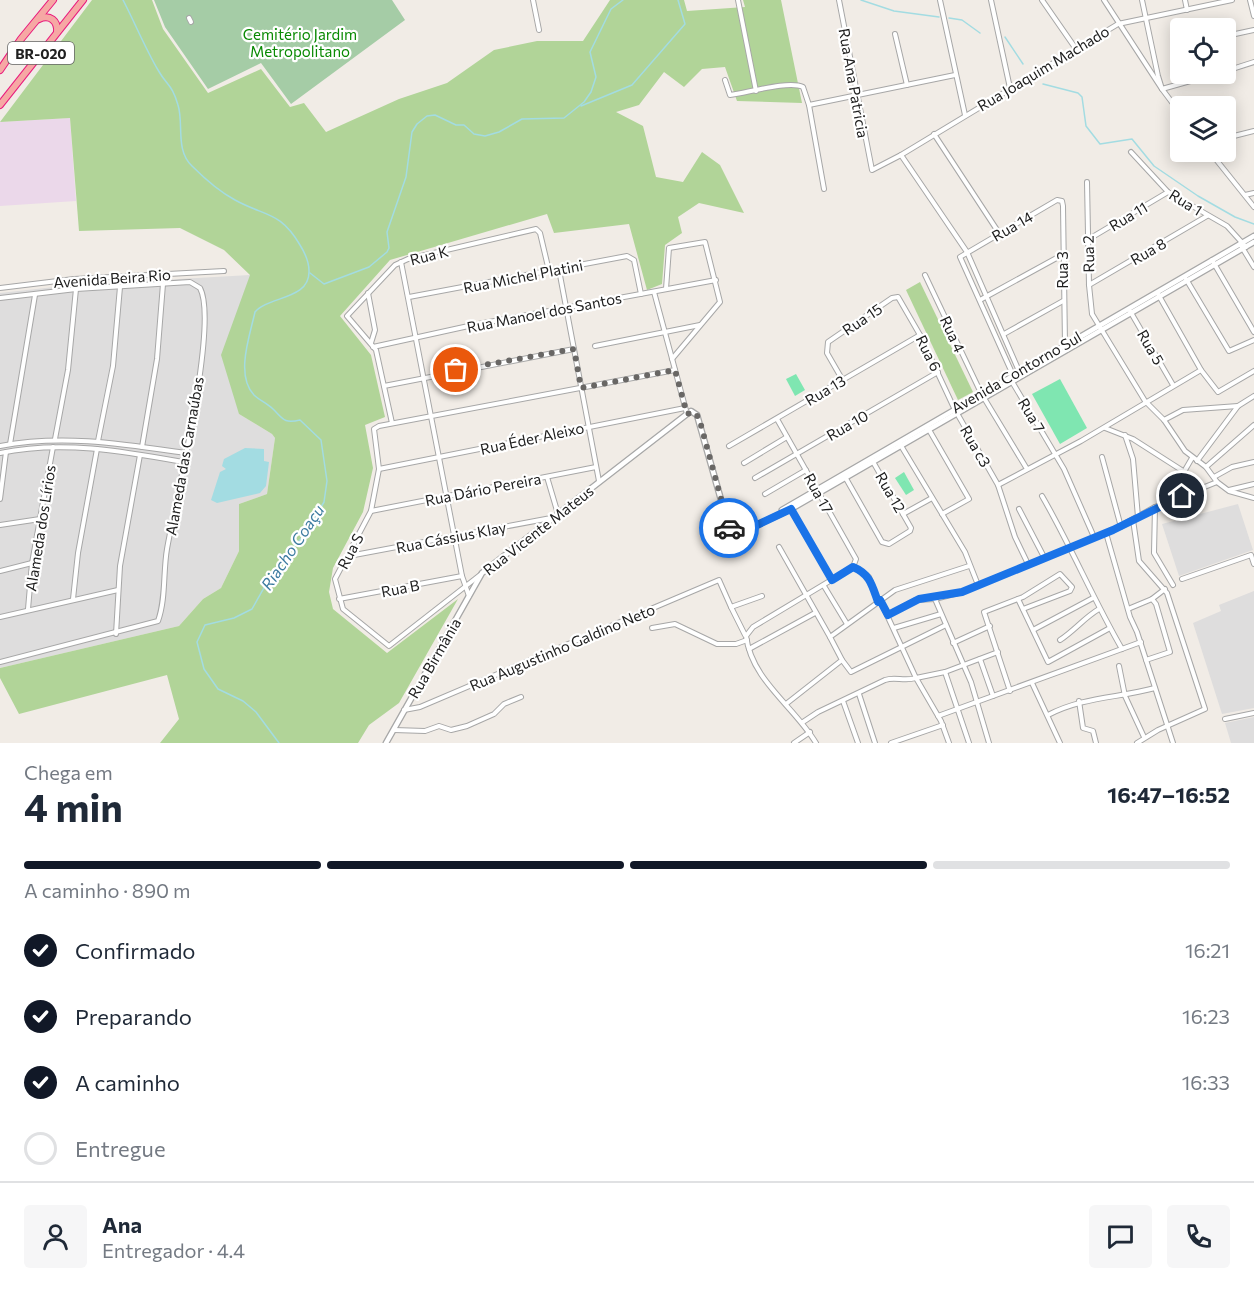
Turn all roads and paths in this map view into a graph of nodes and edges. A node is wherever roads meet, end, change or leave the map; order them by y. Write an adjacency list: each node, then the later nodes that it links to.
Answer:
1 (53, 0): 17 (highway, BR-020)
2 (83, 0): 21 (highway, BR-020)
3 (533, 0): 19 (street)
4 (738, 0): 34 (street)
5 (839, 0): 35 (street, Rua Ana Patricia)
6 (940, 0): 28 (street)
7 (991, 0): 32 (street)
8 (1042, 0): 24 (street)
9 (1104, 0): 18 (street)
10 (1142, 0): 16 (street)
11 (1185, 0): 14 (street)
12 (1232, 0): 14 (street, Rua Joaquim Machado)
13 (1250, 0): 15 (street)
14 (1187, 10): 16 (street, Rua Joaquim Machado)
15 (1254, 16)
16 (1146, 18): 18 (street, Rua Joaquim Machado); 33 (street)
17 (36, 21): 21 (highway); 27 (highway, BR-020)
18 (1118, 24): 24 (street, Rua Joaquim Machado); 33 (street)
19 (539, 30)
20 (1254, 30): 23 (street)
21 (57, 33): 37 (highway, BR-020)
22 (895, 33): 31 (street)
23 (1236, 34)
24 (1076, 49): 32 (street, Rua Joaquim Machado)
25 (1254, 62): 26 (street)
26 (1236, 67)
27 (0, 70)
28 (955, 75): 31 (street); 39 (street)
29 (725, 80): 34 (street)
30 (1177, 84): 33 (street)
31 (907, 85): 35 (street)
32 (1010, 88): 39 (street, Rua Joaquim Machado)
33 (1162, 88): 36 (street)
34 (756, 91): 38 (street)
35 (857, 96): 38 (street); 46 (street, Rua Ana Patricia)
36 (1170, 99)
37 (0, 105)
38 (809, 105): 48 (street)
39 (965, 115): 41 (street, Rua Joaquim Machado)
40 (1254, 131): 42 (street)
41 (934, 134): 44 (street, Rua Joaquim Machado); 55 (street)
42 (1236, 136)
43 (1131, 152): 49 (street, Rua 1)
44 (901, 155): 46 (street, Rua Joaquim Machado); 60 (street)
45 (1218, 162): 51 (street)
46 (869, 166)
47 (1087, 182): 57 (street, Rua 2)
48 (824, 189)
49 (1168, 192): 54 (street, Rua 1); 57 (street, Rua 11)
50 (1254, 193): 51 (street)
51 (1245, 195): 53 (street)
52 (1057, 200): 55 (street, Rua 14); 61 (street, Rua 3)
53 (1254, 207)
54 (1207, 216): 59 (street, Rua 1); 72 (street, Rua 8)
55 (999, 233): 60 (street, Rua 14)
56 (1254, 236): 59 (street, Avenida Contorno Sul)
57 (1088, 240): 72 (street, Rua 2)
58 (1254, 242): 59 (street, Avenida Contorno Sul)
59 (1243, 245): 63 (street, Avenida Contorno Sul); 64 (street, Rua 1)
60 (967, 252): 83 (street); 86 (street, Rua 7)
61 (1062, 255): 83 (street); 87 (street, Rua 3)
62 (401, 262): 67 (street, Rua K); 78 (street, Rua K); 82 (street)
63 (1214, 262): 69 (street, Avenida Contorno Sul); 95 (street)
64 (1254, 267)
65 (559, 270): 67 (street, Rua Michel Platini); 79 (street, Rua Michel Platini); 88 (street)
66 (224, 271): 74 (street, Avenida Beira Rio)
67 (549, 271): 82 (street, Rua Michel Platini)
68 (925, 275): 116 (street, Rua 4)
69 (1186, 278): 80 (street, Avenida Contorno Sul); 99 (street)
70 (716, 280): 76 (street, Rua Manoel dos Santos); 76 (street); 92 (street)
71 (163, 284): 73 (street); 144 (street); 149 (street, Alameda das Carnaúbas)
72 (1089, 285): 91 (street, Rua 2)
73 (120, 287): 75 (street); 134 (street)
74 (0, 288)
75 (76, 289): 81 (street); 132 (street)
76 (666, 289): 77 (street, Rua Manoel dos Santos)
77 (654, 292): 79 (street, Rua Manoel dos Santos); 94 (street)
78 (368, 293): 101 (street); 101 (street, Rua K)
79 (641, 294): 88 (street, Rua Manoel dos Santos)
80 (1158, 294): 89 (street, Avenida Contorno Sul); 90 (street, Avenida Contorno Sul); 105 (street)
81 (34, 295): 84 (street); 137 (street)
82 (409, 297): 98 (street)
83 (987, 297): 86 (street); 96 (street)
84 (0, 298)
85 (902, 299): 97 (street, Rua 6); 112 (street, Rua 15)
86 (979, 301): 111 (street, Rua 7)
87 (1063, 301): 96 (street); 100 (street, Rua 3)
88 (566, 308): 98 (street, Rua Manoel dos Santos); 103 (street)
89 (1128, 308): 90 (street, Rua 5); 91 (street, Avenida Contorno Sul)
90 (1131, 313): 93 (street, Avenida Contorno Sul); 113 (street, Rua 5)
91 (1100, 324): 93 (street, Rua 2); 100 (street, Avenida Contorno Sul)
92 (701, 325): 94 (street); 104 (street)
93 (1104, 329): 111 (street, Avenida Contorno Sul); 118 (street)
94 (664, 331): 102 (street); 104 (street)
95 (1254, 332)
96 (1004, 334): 107 (street)
97 (921, 335): 109 (street, Rua 6); 112 (street, Rua 13)
98 (416, 337): 101 (street, Rua Manoel dos Santos); 110 (street)
99 (1254, 340)
100 (1065, 344): 107 (street, Avenida Contorno Sul)
101 (372, 346): 114 (street)
102 (595, 346)
103 (574, 349): 110 (street); 115 (street)
104 (672, 359): 106 (street)
105 (1200, 367): 108 (street); 113 (street)
106 (675, 370): 115 (street); 120 (street)
107 (1019, 371): 111 (street, Avenida Contorno Sul)
108 (1254, 371)
109 (938, 372): 121 (street, Rua 6); 150 (street, Rua 10)
110 (423, 378): 114 (street); 122 (street)
111 (1012, 378): 116 (street, Avenida Contorno Sul); 151 (street, Rua 7)
112 (842, 379): 123 (street, Rua 13)
113 (1173, 385): 118 (street)
114 (384, 386): 125 (street)
115 (581, 388): 122 (street); 127 (street)
116 (983, 395): 121 (street, Avenida Contorno Sul); 163 (street)
117 (1254, 396): 119 (street)
118 (1145, 401): 124 (street); 129 (street)
119 (1238, 406): 124 (street); 156 (street)
120 (686, 411): 127 (street, Rua Éder Aleixo); 170 (street, Rua Vicente Mateus); 183 (street, Avenida Contorno Sul)
121 (956, 411): 128 (street, Avenida Contorno Sul); 172 (street, Rua c3)
122 (431, 417): 125 (street); 153 (street)
123 (777, 419): 131 (street, Rua 17); 140 (street, Rua 13)
124 (1164, 420): 156 (street)
125 (392, 423): 162 (street, Rua S)
126 (1254, 425): 160 (street)
127 (588, 427): 153 (street, Rua Éder Aleixo); 161 (street)
128 (927, 427): 136 (street, Avenida Contorno Sul); 189 (street)
129 (1105, 428): 130 (street); 151 (street)
130 (1125, 435): 165 (street); 190 (street)
131 (787, 436): 150 (street, Rua 17); 159 (street)
132 (55, 439): 133 (street); 135 (street)
133 (76, 440): 134 (street); 143 (street)
134 (98, 441): 138 (street)
135 (32, 442): 137 (street); 141 (street)
136 (899, 443): 155 (street, Avenida Contorno Sul); 179 (street)
137 (10, 444): 139 (street)
138 (119, 444): 144 (street); 146 (street)
139 (0, 446)
140 (729, 446)
141 (32, 447): 142 (street); 147 (street)
142 (53, 447): 143 (street); 192 (street, Alameda dos Lírios)
143 (75, 447): 145 (street)
144 (142, 447): 149 (street)
145 (97, 449): 146 (street); 221 (street)
146 (118, 450): 152 (street)
147 (6, 452): 148 (street); 181 (street)
148 (0, 453)
149 (185, 453): 157 (street, Alameda das Carnaúbas)
150 (797, 453): 164 (street, Rua 17); 169 (street, Rua 10)
151 (1056, 454): 163 (street); 198 (street, Rua 7)
152 (140, 455): 157 (street); 218 (street)
153 (439, 457): 162 (street, Rua Éder Aleixo); 177 (street)
154 (1102, 457): 195 (street)
155 (872, 459): 166 (street, Avenida Contorno Sul); 188 (street, Rua 12)
156 (1195, 459): 160 (street); 165 (street)
157 (183, 462): 245 (street, Alameda das Carnaúbas)
158 (1254, 462): 168 (street)
159 (744, 463)
160 (1206, 466): 168 (street)
161 (596, 467): 167 (street, Rua Dário Pereira); 170 (street)
162 (379, 469): 186 (street, Rua S)
163 (1027, 469): 172 (street)
164 (806, 470): 175 (street, Rua 17); 176 (street)
165 (1183, 471): 182 (street)
166 (844, 475): 175 (street, Avenida Contorno Sul); 188 (street, Rua 12)
167 (547, 477): 177 (street, Rua Dário Pereira); 187 (street)
168 (1214, 477): 171 (street)
169 (755, 478)
170 (599, 481): 187 (street, Rua Vicente Mateus)
171 (1216, 482): 174 (street); 182 (street)
172 (998, 484): 204 (street, Rua c3)
173 (1254, 484): 174 (street)
174 (1228, 490): 180 (street)
175 (817, 491): 183 (street, Avenida Contorno Sul); 207 (street, Rua 17)
176 (765, 494)
177 (447, 496): 186 (street, Rua Dário Pereira); 197 (street)
178 (1042, 496): 199 (street)
179 (932, 498): 188 (street); 189 (street)
180 (1254, 498)
181 (0, 499)
182 (1166, 503): 184 (street)
183 (789, 507): 212 (street)
184 (1155, 507): 190 (street); 214 (street)
185 (1019, 509): 202 (street)
186 (371, 511): 201 (street, Rua S)
187 (558, 514): 191 (street, Rua Vicente Mateus)
188 (903, 514)
189 (942, 514): 206 (street)
190 (1138, 516): 193 (street)
191 (553, 518): 197 (street, Rua Cássius Klay); 209 (street, Rua Vicente Mateus)
192 (40, 519): 194 (street); 203 (street, Alameda dos Lírios)
193 (1132, 520): 195 (street); 217 (street)
194 (0, 525)
195 (1121, 527): 196 (street)
196 (1106, 533): 198 (street); 233 (street)
197 (454, 536): 201 (street, Rua Cássius Klay); 210 (street)
198 (1094, 537): 199 (street)
199 (1071, 546): 202 (street); 224 (street)
200 (779, 547): 222 (street)
201 (349, 556): 225 (street, Rua S)
202 (1044, 557): 204 (street)
203 (32, 563): 208 (street); 230 (street, Alameda dos Lírios)
204 (1028, 564): 213 (street)
205 (1254, 564): 211 (street)
206 (969, 566): 213 (street); 228 (street)
207 (853, 567): 212 (street); 228 (street)
208 (0, 571)
209 (482, 573): 215 (street, Rua Vicente Mateus); 219 (street, Rua Birmânia)
210 (462, 576): 215 (street); 225 (street, Rua B)
211 (1182, 579)
212 (832, 580): 216 (street)
213 (978, 585): 226 (street)
214 (1173, 585)
215 (466, 586): 219 (street); 225 (street, Rua Vicente Mateus)
216 (824, 586): 222 (street); 238 (street)
217 (1166, 589): 227 (street); 282 (street)
218 (118, 590): 221 (street); 245 (street)
219 (469, 596): 275 (street, Rua Birmânia)
220 (762, 596): 229 (street)
221 (73, 598): 230 (street)
222 (806, 598): 234 (street); 247 (street)
223 (1018, 598): 231 (street); 231 (street); 240 (street)
224 (1093, 598): 232 (street); 244 (street)
225 (339, 599)
226 (935, 599): 235 (street); 236 (street)
227 (1152, 599): 233 (street); 257 (street)
228 (879, 601): 236 (street); 238 (street)
229 (731, 607): 247 (street); 275 (street, Rua Augustinho Galdino Neto)
230 (28, 609): 237 (street)
231 (1023, 609): 244 (street)
232 (1099, 609): 243 (street); 248 (street)
233 (1128, 609): 249 (street)
234 (815, 613): 246 (street); 253 (street)
235 (941, 614): 239 (street); 242 (street)
236 (888, 615): 242 (street)
237 (0, 617)
238 (847, 624): 246 (street)
239 (946, 625): 250 (street); 251 (street)
240 (990, 625): 250 (street); 254 (street)
241 (652, 628): 247 (street, Rua Augustinho Galdino Neto)
242 (894, 628): 251 (street)
243 (1110, 628): 244 (street); 252 (street)
244 (1033, 630)
245 (116, 634): 258 (street)
246 (830, 636): 256 (street)
247 (746, 638): 253 (street)
248 (1060, 640)
249 (1141, 642): 252 (street); 257 (street)
250 (952, 643): 259 (street)
251 (901, 645): 256 (street); 262 (street)
252 (1122, 648): 263 (street)
253 (749, 649): 273 (street)
254 (998, 652): 255 (street); 265 (street)
255 (980, 659): 259 (street); 267 (street)
256 (842, 660): 273 (street)
257 (1146, 660): 264 (street)
258 (0, 662)
259 (962, 666): 261 (street); 272 (street)
260 (1119, 666): 268 (street)
261 (945, 672): 262 (street); 274 (street)
262 (916, 678): 266 (street); 278 (street)
263 (1032, 683): 265 (street); 277 (street)
264 (1155, 688): 268 (street); 282 (street)
265 (1010, 691): 267 (street)
266 (859, 694): 270 (street); 290 (street)
267 (993, 696): 272 (street)
268 (1125, 696): 271 (street); 285 (street)
269 (521, 697): 283 (street)
270 (843, 701): 280 (street); 289 (street)
271 (1079, 701): 277 (street); 296 (street)
272 (977, 703): 274 (street); 294 (street)
273 (786, 704): 280 (street)
274 (958, 708): 278 (street); 293 (street)
275 (404, 710): 283 (street, Rua Birmânia)
276 (1254, 713): 279 (street)
277 (1048, 715): 295 (street)
278 (938, 716): 281 (street)
279 (1225, 719)
280 (803, 722): 284 (street)
281 (943, 725): 291 (street); 292 (street)
282 (1167, 726): 285 (street); 298 (street)
283 (394, 730): 286 (street, Rua Birmânia)
284 (810, 732): 287 (street); 288 (street)
285 (1144, 737): 297 (street)
286 (386, 743)
287 (794, 743)
288 (816, 743)
289 (858, 743)
290 (874, 743)
291 (891, 743)
292 (949, 743)
293 (969, 743)
294 (989, 743)
295 (1060, 743)
296 (1096, 743)
297 (1137, 743)
298 (1173, 743)

